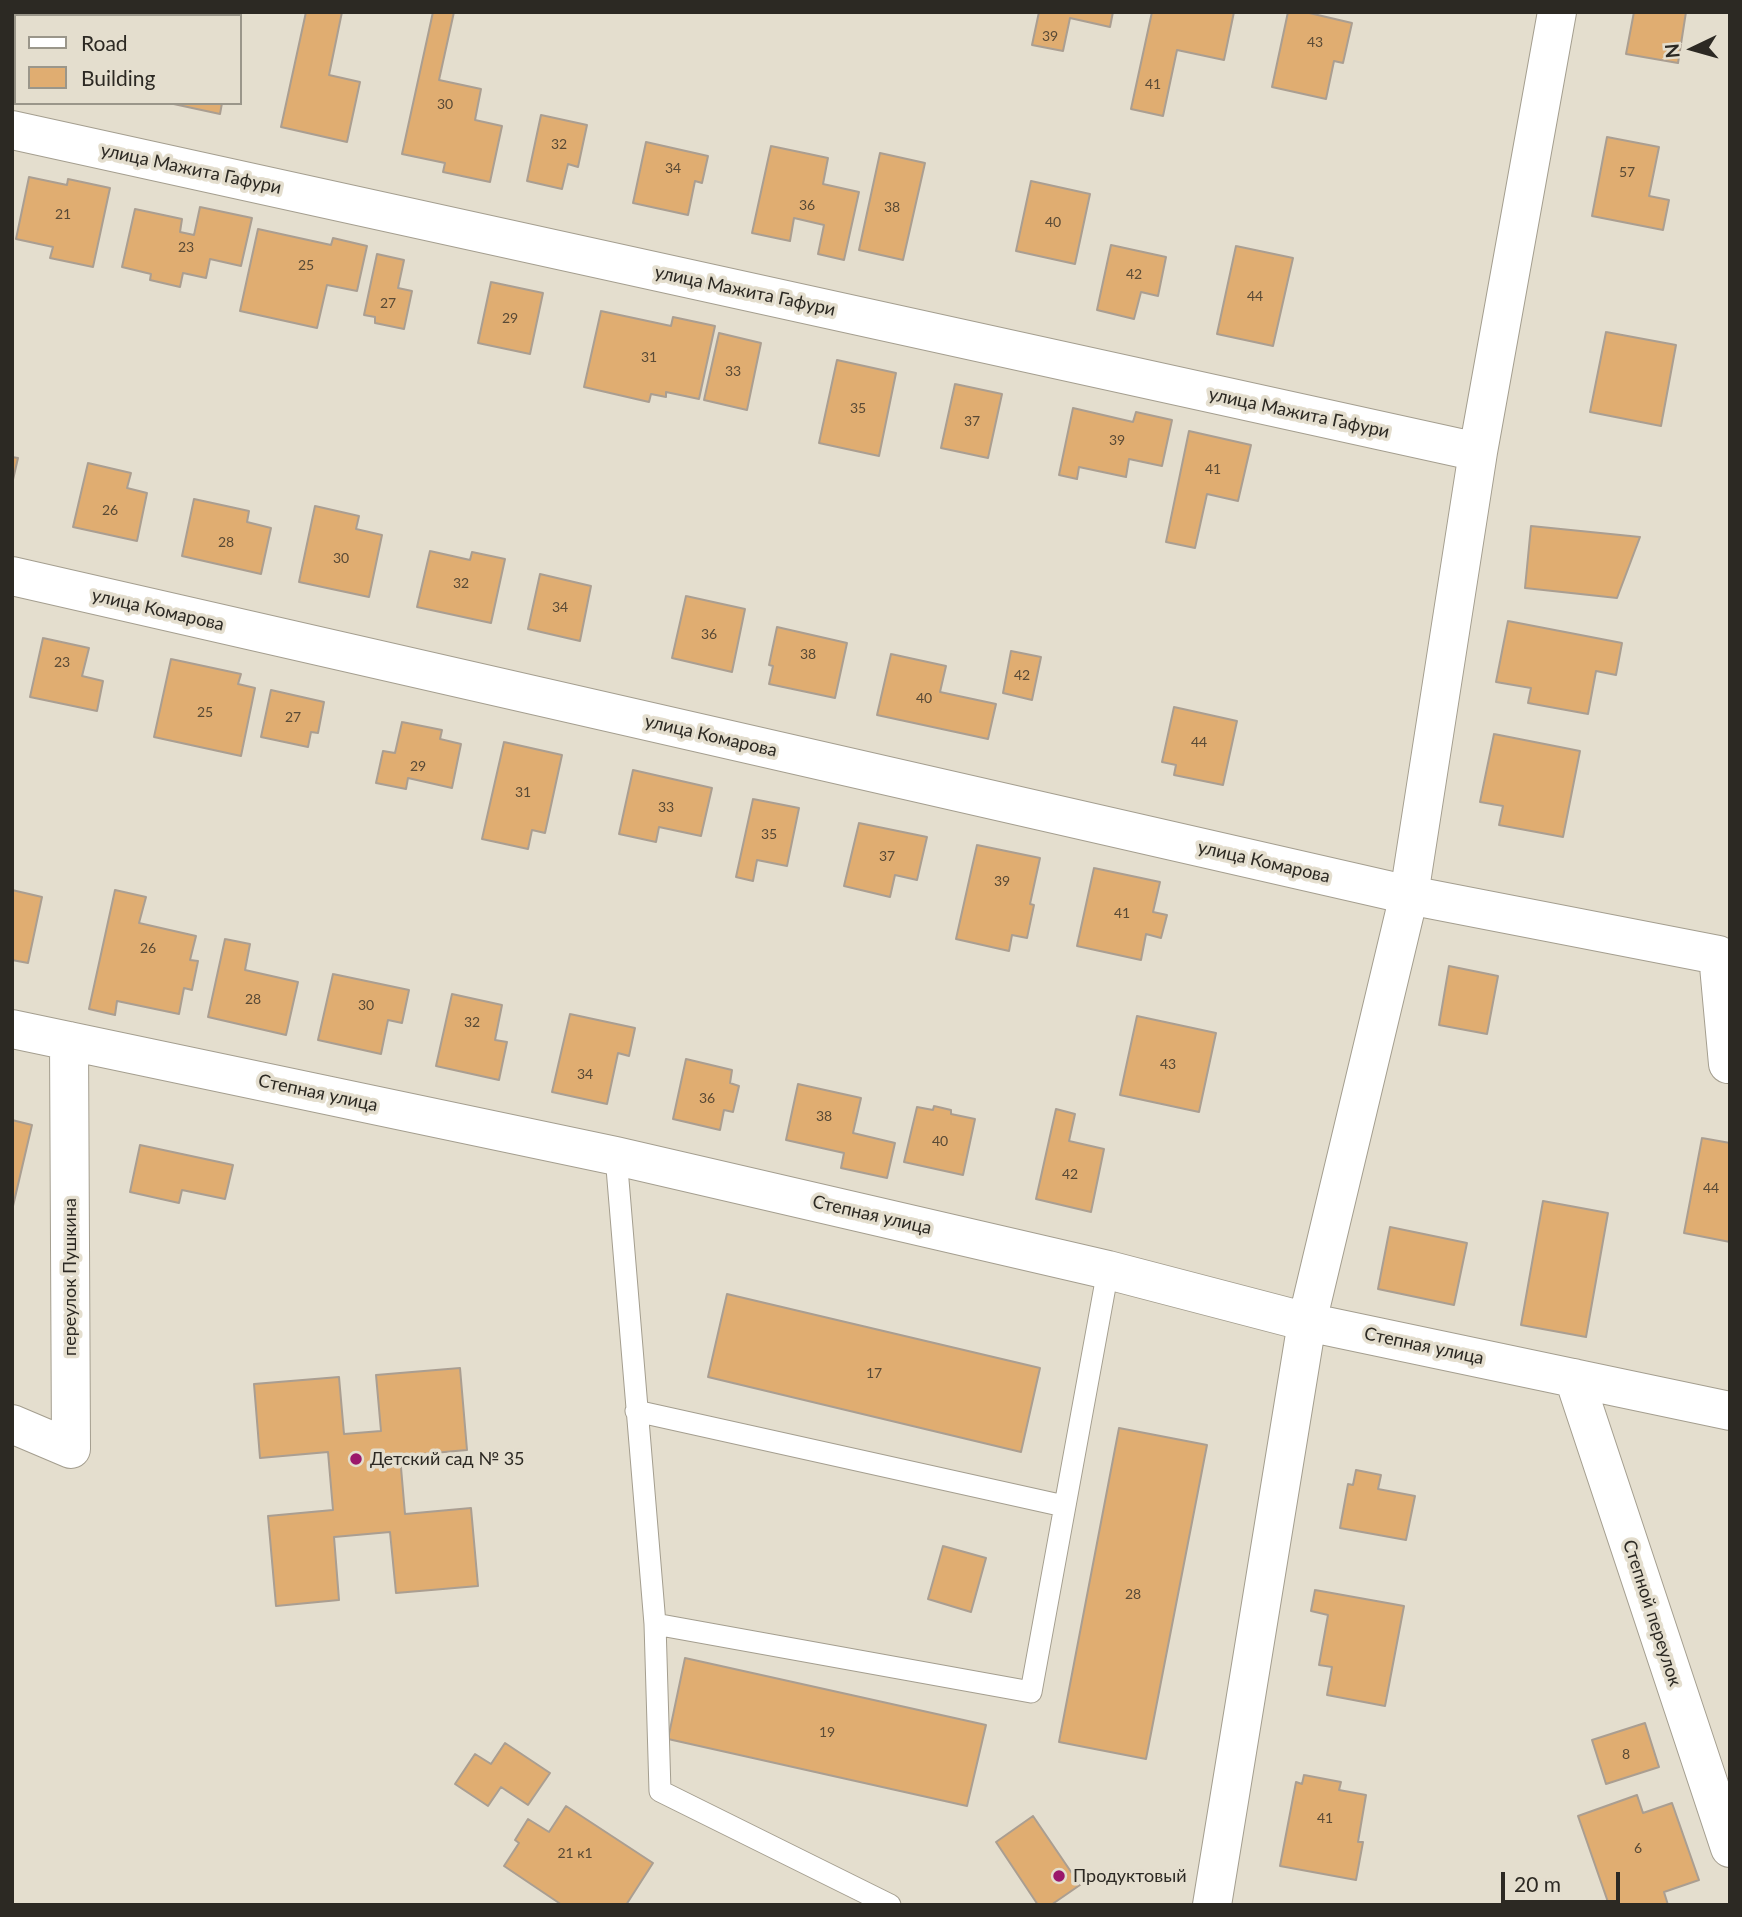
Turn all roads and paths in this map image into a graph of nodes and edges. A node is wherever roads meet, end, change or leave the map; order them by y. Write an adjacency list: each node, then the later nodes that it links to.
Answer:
1 (1557, 12): 3 (street)
2 (12, 130): 3 (street, улица Мажита Гафури)
3 (1478, 452): 5 (street)
4 (12, 576): 5 (street, улица Комарова)
5 (1409, 895): 8 (street, улица Комарова); 11 (street)
6 (12, 1029): 7 (street, Степная улица)
7 (69, 1041): 9 (street, Степная улица); 15 (street, переулок Пушкина)
8 (1728, 1064)
9 (616, 1156): 10 (street, Степная улица); 13 (lane)
10 (1108, 1270): 11 (street, Степная улица); 16 (lane)
11 (1307, 1322): 12 (street, Степная улица); 20 (street)
12 (1574, 1378): 14 (street, Степная улица); 18 (street, Степной переулок)
13 (636, 1411): 16 (lane); 17 (lane)
14 (1730, 1411)
15 (12, 1424)
16 (1064, 1506): 17 (lane)
17 (655, 1624): 19 (lane)
18 (1730, 1848)
19 (890, 1905)
20 (1212, 1905)

